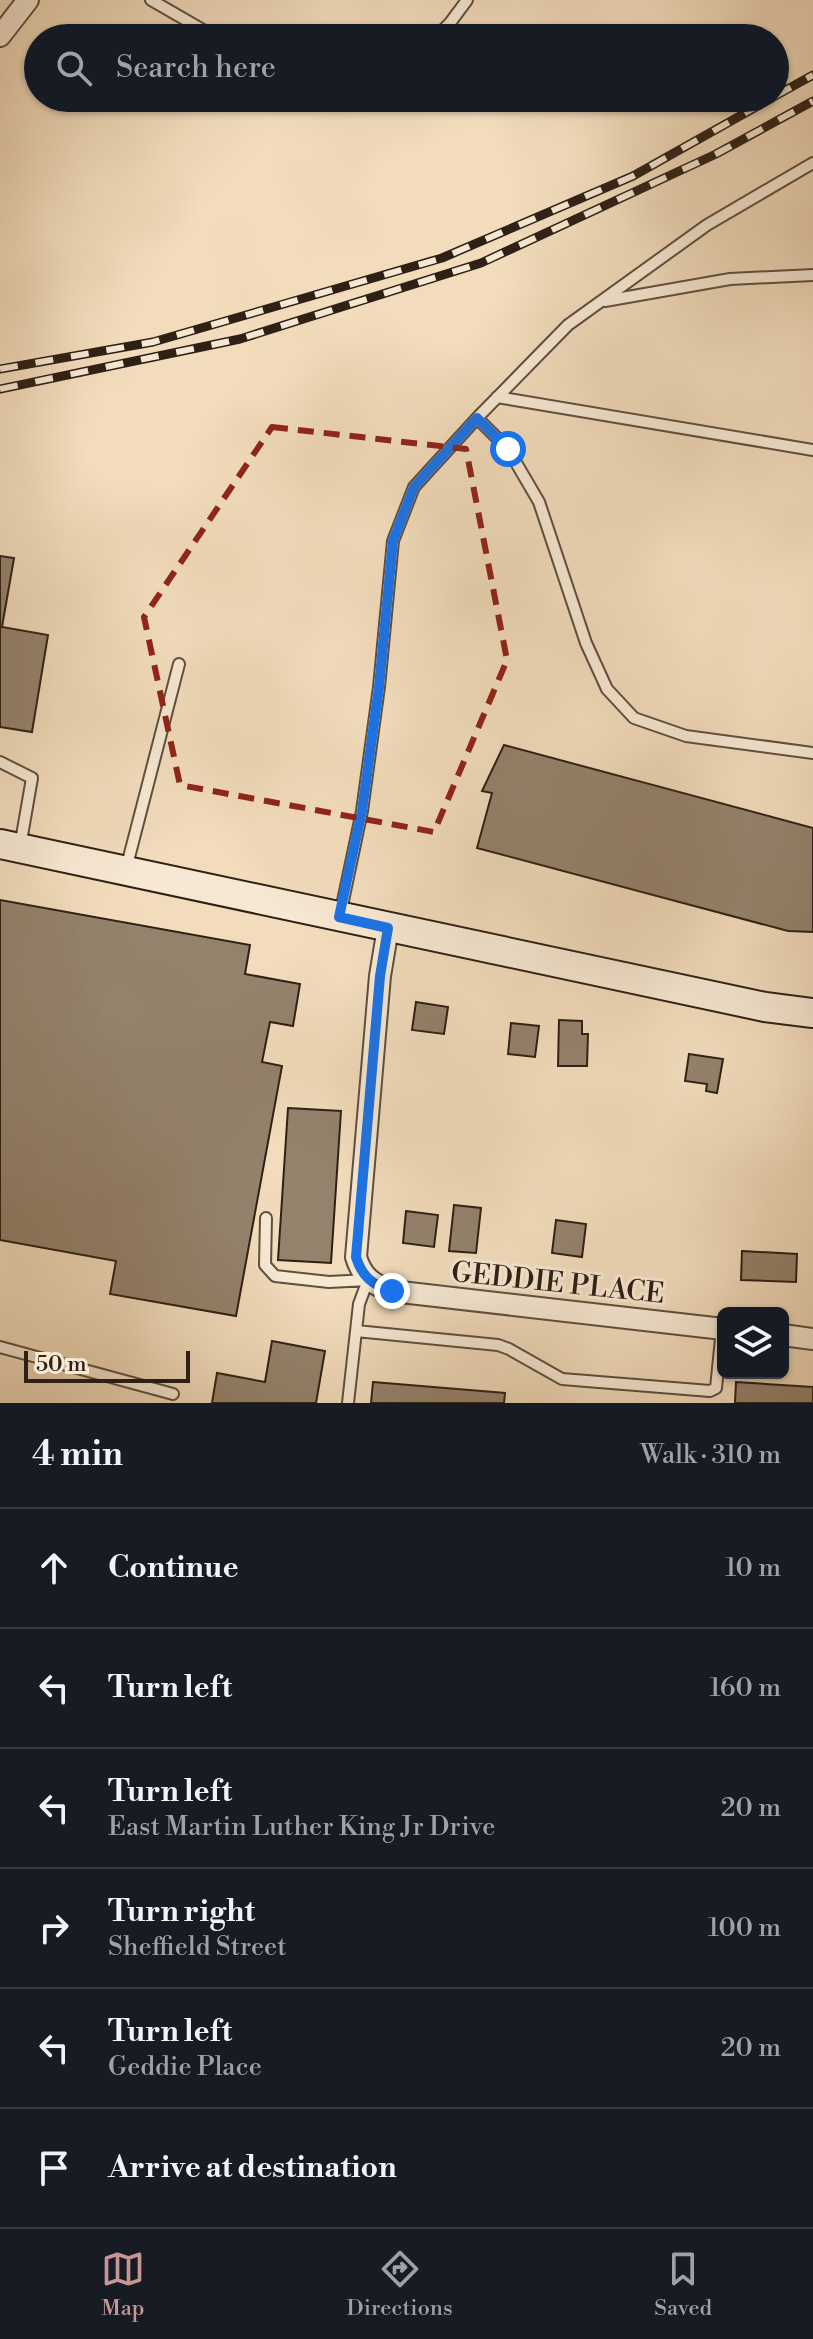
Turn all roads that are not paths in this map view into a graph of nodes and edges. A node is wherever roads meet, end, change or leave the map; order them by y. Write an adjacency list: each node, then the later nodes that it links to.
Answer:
1 (28, 0): 6 (street)
2 (151, 0): 4 (lane)
3 (467, 0): 5 (lane)
4 (193, 24)
5 (449, 24)
6 (2, 31)
7 (813, 163): 9 (lane)
8 (813, 275): 9 (lane)
9 (602, 301): 10 (lane)
10 (497, 397): 11 (lane); 12 (lane)
11 (477, 418): 14 (lane); 18 (lane)
12 (813, 450)
13 (179, 664): 17 (lane)
14 (813, 753)
15 (0, 762): 16 (lane)
16 (10, 846): 17 (main road)
17 (125, 871): 18 (main road)
18 (339, 917): 19 (main road)
19 (388, 928): 20 (main road); 22 (street)
20 (813, 1013)
21 (266, 1218): 22 (lane)
22 (368, 1280): 23 (street, GEDDIE PLACE); 24 (lane)
23 (717, 1328)
24 (356, 1331): 28 (lane); 30 (lane)
25 (789, 1336): 26 (street)
26 (813, 1339)
27 (0, 1347): 29 (lane)
28 (717, 1379)
29 (173, 1394)
30 (348, 1403)

